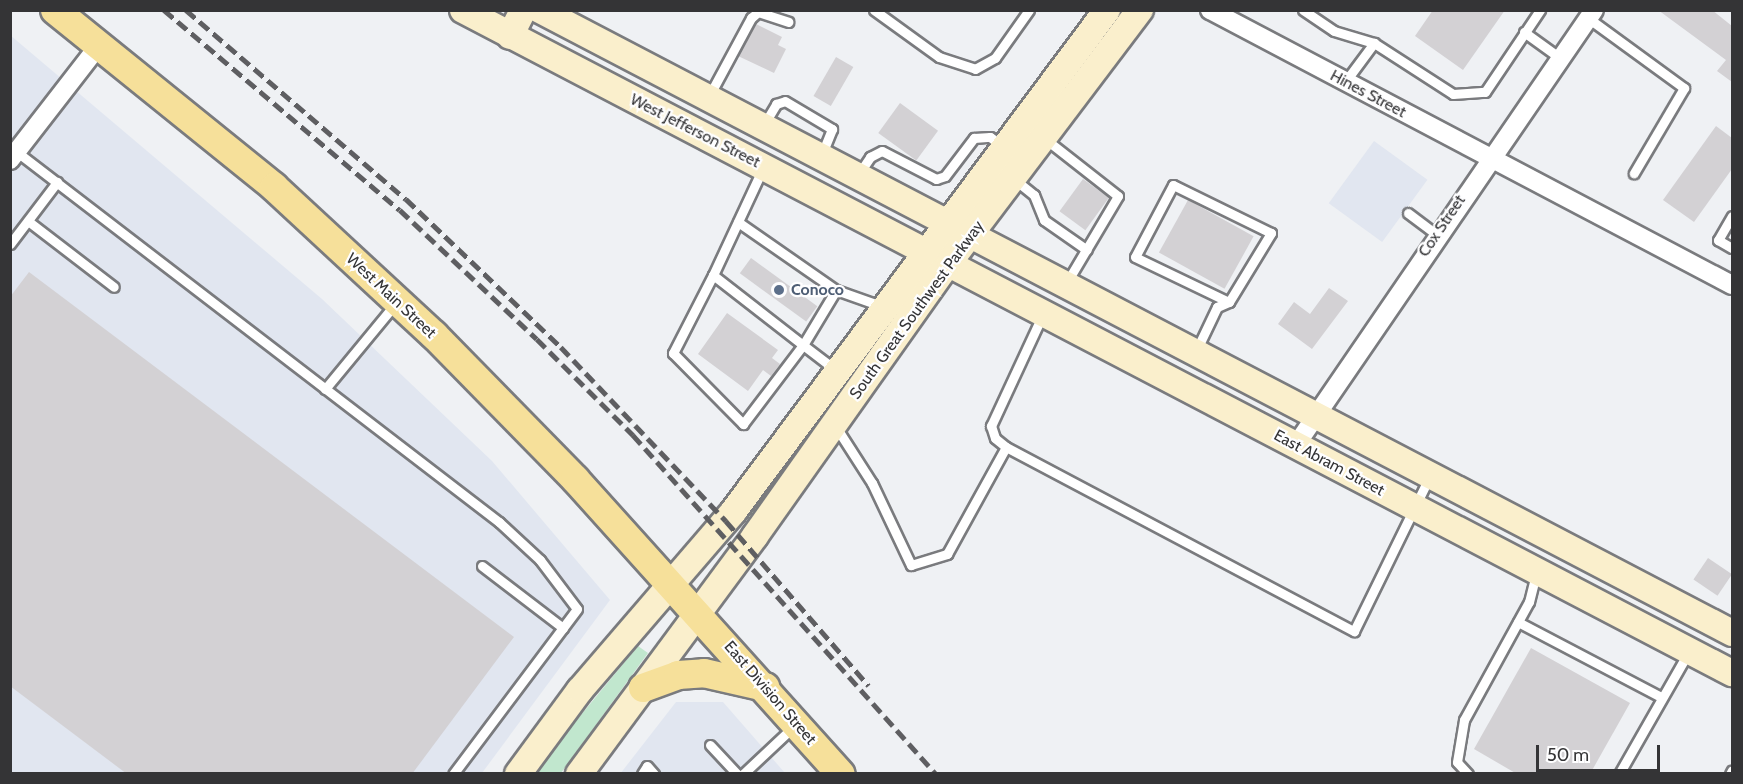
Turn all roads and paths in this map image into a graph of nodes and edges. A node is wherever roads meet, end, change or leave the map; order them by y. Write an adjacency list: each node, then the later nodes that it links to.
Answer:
1 (55, 10): 17 (main road, West Main Street)
2 (523, 10): 15 (main road)
3 (540, 10): 20 (main road)
4 (874, 10): 5 (lane)
5 (1029, 10)
6 (1107, 10): 23 (main road, South Great Southwest Parkway)
7 (1140, 10): 22 (main road, South Great Southwest Parkway)
8 (1210, 10): 19 (street, Hines Street)
9 (1303, 10): 16 (lane)
10 (1540, 10): 14 (lane)
11 (474, 13): 15 (main road, West Jefferson Street)
12 (1591, 14): 18 (street, Cox Street); 28 (lane)
13 (788, 22): 20 (lane)
14 (1524, 32): 16 (lane); 18 (lane)
15 (510, 36): 24 (main road, West Jefferson Street)
16 (1374, 43): 19 (lane)
17 (100, 44): 25 (street); 49 (main road, West Main Street)
18 (1560, 58): 26 (street, Cox Street)
19 (1345, 81): 26 (street, Hines Street)
20 (708, 98): 21 (main road)
21 (757, 123): 24 (main road); 29 (main road)
22 (1044, 138): 30 (main road, South Great Southwest Parkway); 42 (lane)
23 (1006, 148): 29 (lane); 36 (main road, South Great Southwest Parkway)
24 (732, 150): 27 (main road, West Jefferson Street)
25 (14, 156): 31 (lane)
26 (1489, 158): 38 (street, Cox Street); 46 (street, Hines Street)
27 (764, 166): 35 (lane); 41 (main road, West Jefferson Street)
28 (1634, 173)
29 (857, 176): 36 (main road)
30 (1014, 179): 37 (main road, South Great Southwest Parkway); 42 (lane)
31 (57, 182): 34 (lane); 56 (lane)
32 (1408, 213): 38 (lane)
33 (1732, 216): 40 (lane)
34 (28, 221): 39 (lane); 47 (lane)
35 (738, 222): 44 (lane); 48 (lane)
36 (948, 223): 37 (main road); 41 (main road, South Great Southwest Parkway)
37 (971, 234): 43 (main road, South Great Southwest Parkway); 45 (main road)
38 (1436, 234): 57 (street, Cox Street)
39 (10, 244)
40 (1732, 248)
41 (928, 249): 43 (main road, East Abram Street); 51 (main road, South Great Southwest Parkway)
42 (1087, 250): 45 (lane)
43 (950, 261): 52 (main road, East Abram Street); 58 (main road, South Great Southwest Parkway)
44 (713, 275): 53 (lane); 53 (lane)
45 (1066, 284): 54 (main road)
46 (1732, 285)
47 (114, 287)
48 (836, 290): 51 (lane); 53 (lane)
49 (397, 302): 56 (lane); 65 (main road, West Main Street)
50 (1228, 302): 50 (lane); 54 (lane)
51 (886, 308): 55 (main road, South Great Southwest Parkway)
52 (1044, 312): 59 (main road, East Abram Street); 60 (lane)
53 (803, 345): 55 (lane)
54 (1196, 351): 57 (main road)
55 (839, 373): 65 (main road, South Great Southwest Parkway)
56 (325, 389): 70 (lane)
57 (1315, 412): 59 (street, Cox Street); 61 (main road)
58 (835, 425): 60 (lane); 67 (main road, South Great Southwest Parkway)
59 (1296, 446): 62 (main road, East Abram Street)
60 (1006, 447): 62 (lane)
61 (1431, 473): 62 (lane); 69 (main road)
62 (1415, 508): 64 (main road, East Abram Street)
63 (482, 566): 70 (lane)
64 (1536, 571): 66 (main road, East Abram Street); 68 (lane)
65 (673, 585): 67 (main road, West Main Street); 80 (main road, South Great Southwest Parkway)
66 (1588, 597): 69 (main road); 71 (main road, East Abram Street)
67 (699, 613): 73 (main road, East Division Street); 74 (main road, South Great Southwest Parkway)
68 (1518, 622): 75 (lane); 86 (lane)
69 (1729, 626)
70 (563, 628): 79 (lane)
71 (1690, 651): 72 (main road, East Abram Street); 75 (lane)
72 (1732, 673)
73 (765, 687): 74 (main road); 76 (main road, East Division Street)
74 (643, 688): 78 (main road, South Great Southwest Parkway)
75 (1661, 697): 87 (lane)
76 (796, 723): 84 (lane); 85 (main road, East Division Street)
77 (710, 745): 83 (lane)
78 (586, 771)
79 (453, 774)
80 (518, 774)
81 (642, 774): 82 (lane)
82 (654, 774)
83 (737, 774)
84 (743, 774)
85 (841, 774)
86 (1468, 774)
87 (1619, 774)

